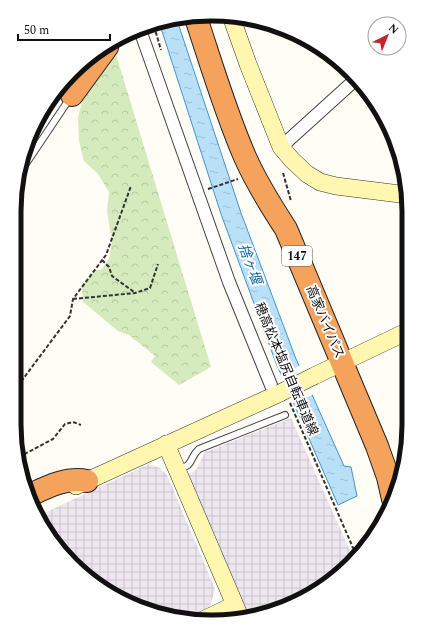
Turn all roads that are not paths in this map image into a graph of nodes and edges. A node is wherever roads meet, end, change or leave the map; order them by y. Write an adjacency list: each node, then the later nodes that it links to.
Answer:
1 (197, 21): 11 (highway, 高家バイパス / 147)
2 (233, 23): 7 (street)
3 (142, 35): 12 (street)
4 (99, 58): 6 (highway)
5 (352, 83): 7 (street)
6 (72, 95): 8 (lane)
7 (281, 147): 9 (street)
8 (27, 162)
9 (401, 194)
10 (402, 334): 11 (street)
11 (342, 363): 12 (street, bridge); 17 (highway, 高家バイパス / 147)
12 (281, 395): 14 (street)
13 (285, 415): 15 (lane)
14 (166, 444): 15 (street); 16 (street)
15 (177, 471): 20 (street)
16 (87, 481): 18 (highway); 19 (street)
17 (391, 489)
18 (34, 493)
19 (39, 503)
20 (238, 612)

